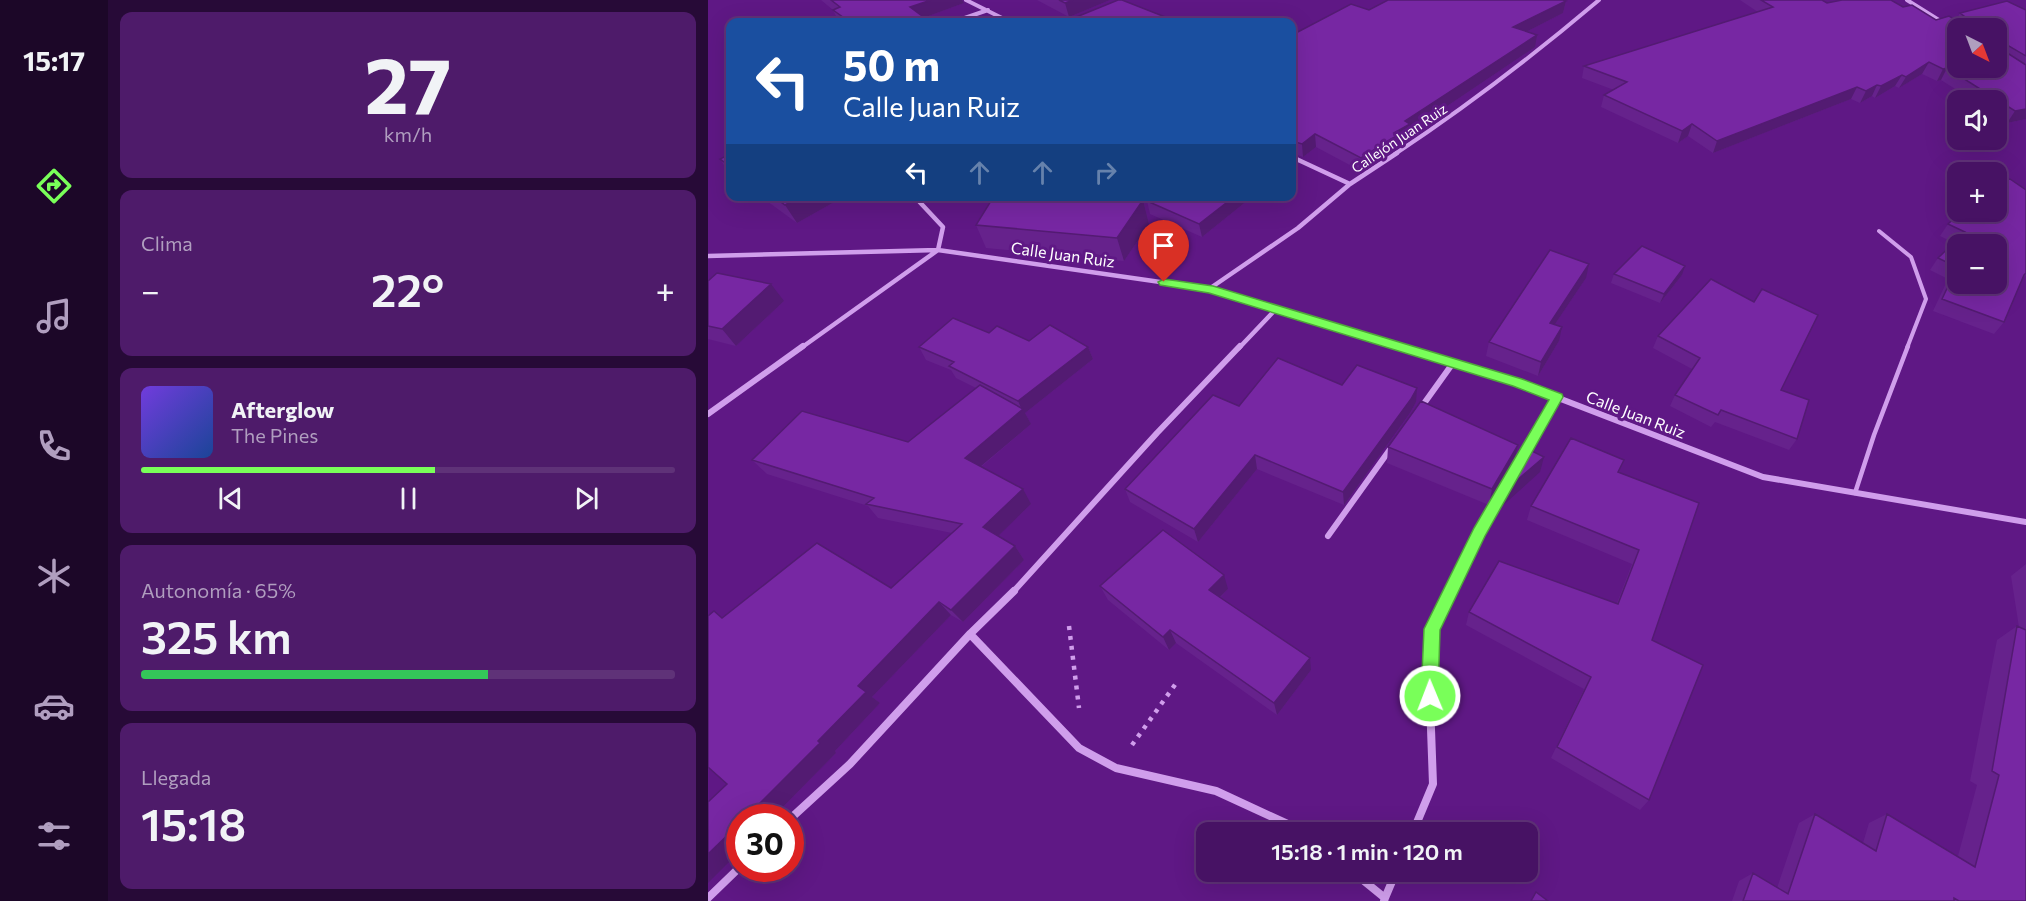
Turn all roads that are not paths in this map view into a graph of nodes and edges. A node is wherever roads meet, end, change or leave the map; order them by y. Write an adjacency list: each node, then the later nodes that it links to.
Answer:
1 (966, 0): 4 (street)
2 (1599, 0): 9 (street, Callejón Juan Ruiz)
3 (1907, 0): 7 (street)
4 (988, 10): 5 (street); 6 (street)
5 (965, 18)
6 (1003, 18)
7 (1947, 26)
8 (1296, 159): 9 (street)
9 (1350, 184): 14 (street, Callejón Juan Ruiz)
10 (919, 201): 12 (street)
11 (1879, 231): 21 (lane)
12 (938, 250): 13 (street, Calle Juan Ruiz); 14 (street, Calle Juan Ruiz); 19 (street)
13 (708, 256)
14 (1209, 289): 15 (street, Calle Juan Ruiz)
15 (1276, 309): 16 (street, Calle Juan Ruiz); 24 (street)
16 (1453, 363): 17 (street, Calle Juan Ruiz); 18 (street)
17 (1557, 397): 21 (street, Calle Juan Ruiz); 27 (street)
18 (1418, 411)
19 (708, 414)
20 (1397, 440): 23 (street)
21 (1855, 493): 22 (street, Calle Juan Ruiz)
22 (2026, 522)
23 (1328, 536)
24 (970, 634): 25 (street); 26 (street)
25 (804, 806)
26 (1283, 822)
27 (1417, 822)
28 (726, 881): 31 (street)
29 (1365, 882): 32 (street)
30 (1392, 882): 32 (street)
31 (708, 898)
32 (1385, 899)

